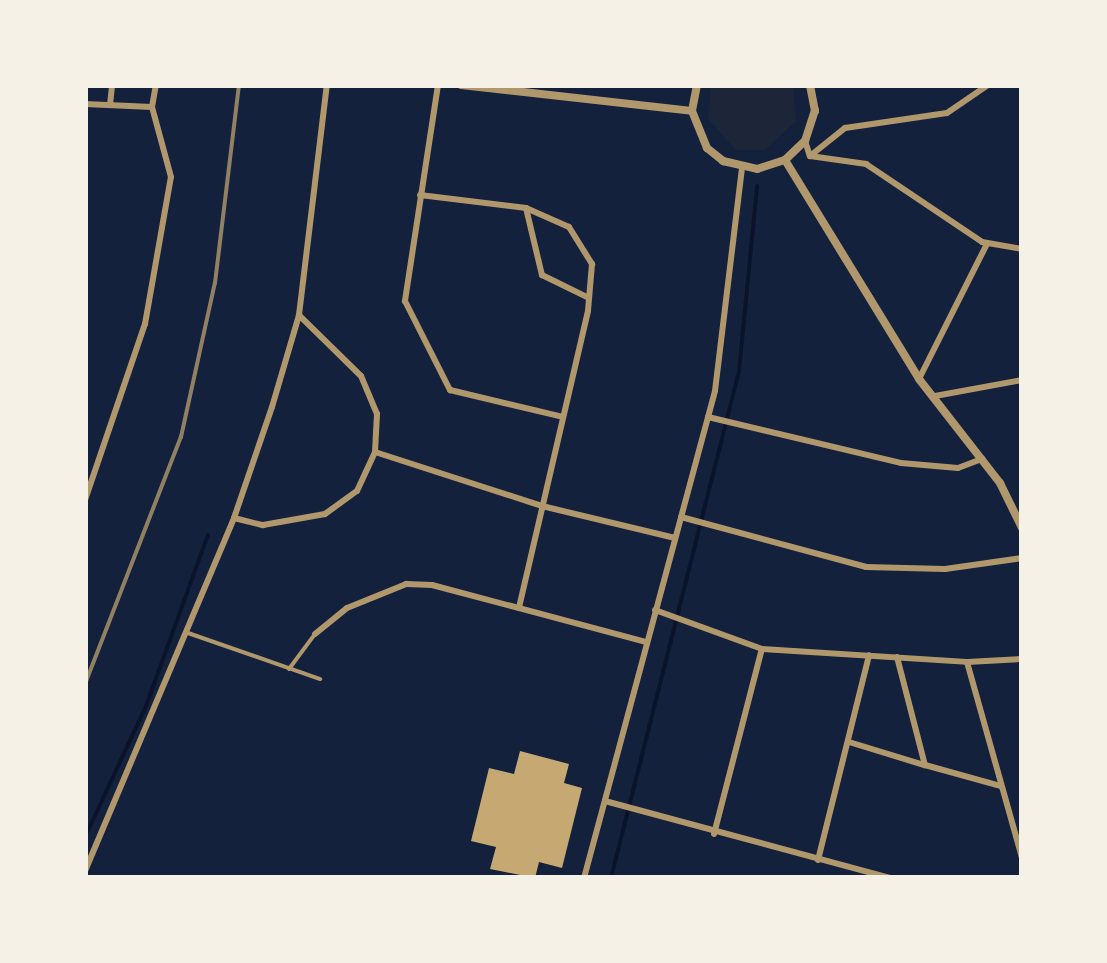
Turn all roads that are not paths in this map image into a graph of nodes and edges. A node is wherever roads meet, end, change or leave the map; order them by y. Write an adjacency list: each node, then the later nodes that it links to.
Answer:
1 (112, 85): 10 (street)
2 (156, 85): 11 (street)
3 (327, 85): 22 (street)
4 (438, 85): 17 (street)
5 (461, 85): 12 (street)
6 (697, 85): 12 (street)
7 (810, 85): 13 (street)
8 (988, 85): 14 (street)
9 (85, 104): 10 (street)
10 (110, 105): 11 (street)
11 (152, 107): 30 (street)
12 (692, 111): 16 (street)
13 (804, 142): 14 (street); 15 (street)
14 (810, 156): 19 (street)
15 (785, 160): 16 (street); 23 (street)
16 (742, 168): 26 (street)
17 (420, 195): 18 (street); 27 (street)
18 (526, 208): 21 (street); 21 (street)
19 (988, 244): 20 (street); 23 (street)
20 (1022, 249)
21 (589, 298): 27 (street)
22 (299, 315): 28 (street); 33 (street)
23 (919, 380): 25 (street)
24 (1022, 380): 25 (street)
25 (935, 396): 29 (street)
26 (708, 416): 29 (street); 32 (street)
27 (563, 417): 31 (street)
28 (375, 452): 31 (street); 33 (street)
29 (982, 459): 34 (street)
30 (85, 500)
31 (542, 506): 35 (street); 37 (street)
32 (680, 517): 35 (street); 36 (street)
33 (234, 518): 39 (street)
34 (1022, 528)
35 (675, 538): 38 (street)
36 (1022, 558)
37 (519, 608): 40 (street); 41 (street)
38 (655, 610): 41 (street); 42 (street)
39 (188, 633): 47 (lane); 56 (street)
40 (315, 634): 47 (lane)
41 (646, 642): 52 (street)
42 (762, 650): 43 (street); 53 (street)
43 (869, 655): 44 (street); 49 (street)
44 (897, 657): 46 (street); 50 (street)
45 (1022, 658): 46 (street)
46 (967, 662): 51 (street)
47 (289, 668): 48 (lane)
48 (320, 680)
49 (848, 742): 50 (street); 55 (street)
50 (925, 765): 51 (street)
51 (1000, 786): 54 (street)
52 (606, 800): 53 (street); 57 (street)
53 (714, 834): 55 (street)
54 (1022, 858)
55 (818, 860): 58 (street)
56 (85, 871)
57 (584, 878)
58 (890, 878)

